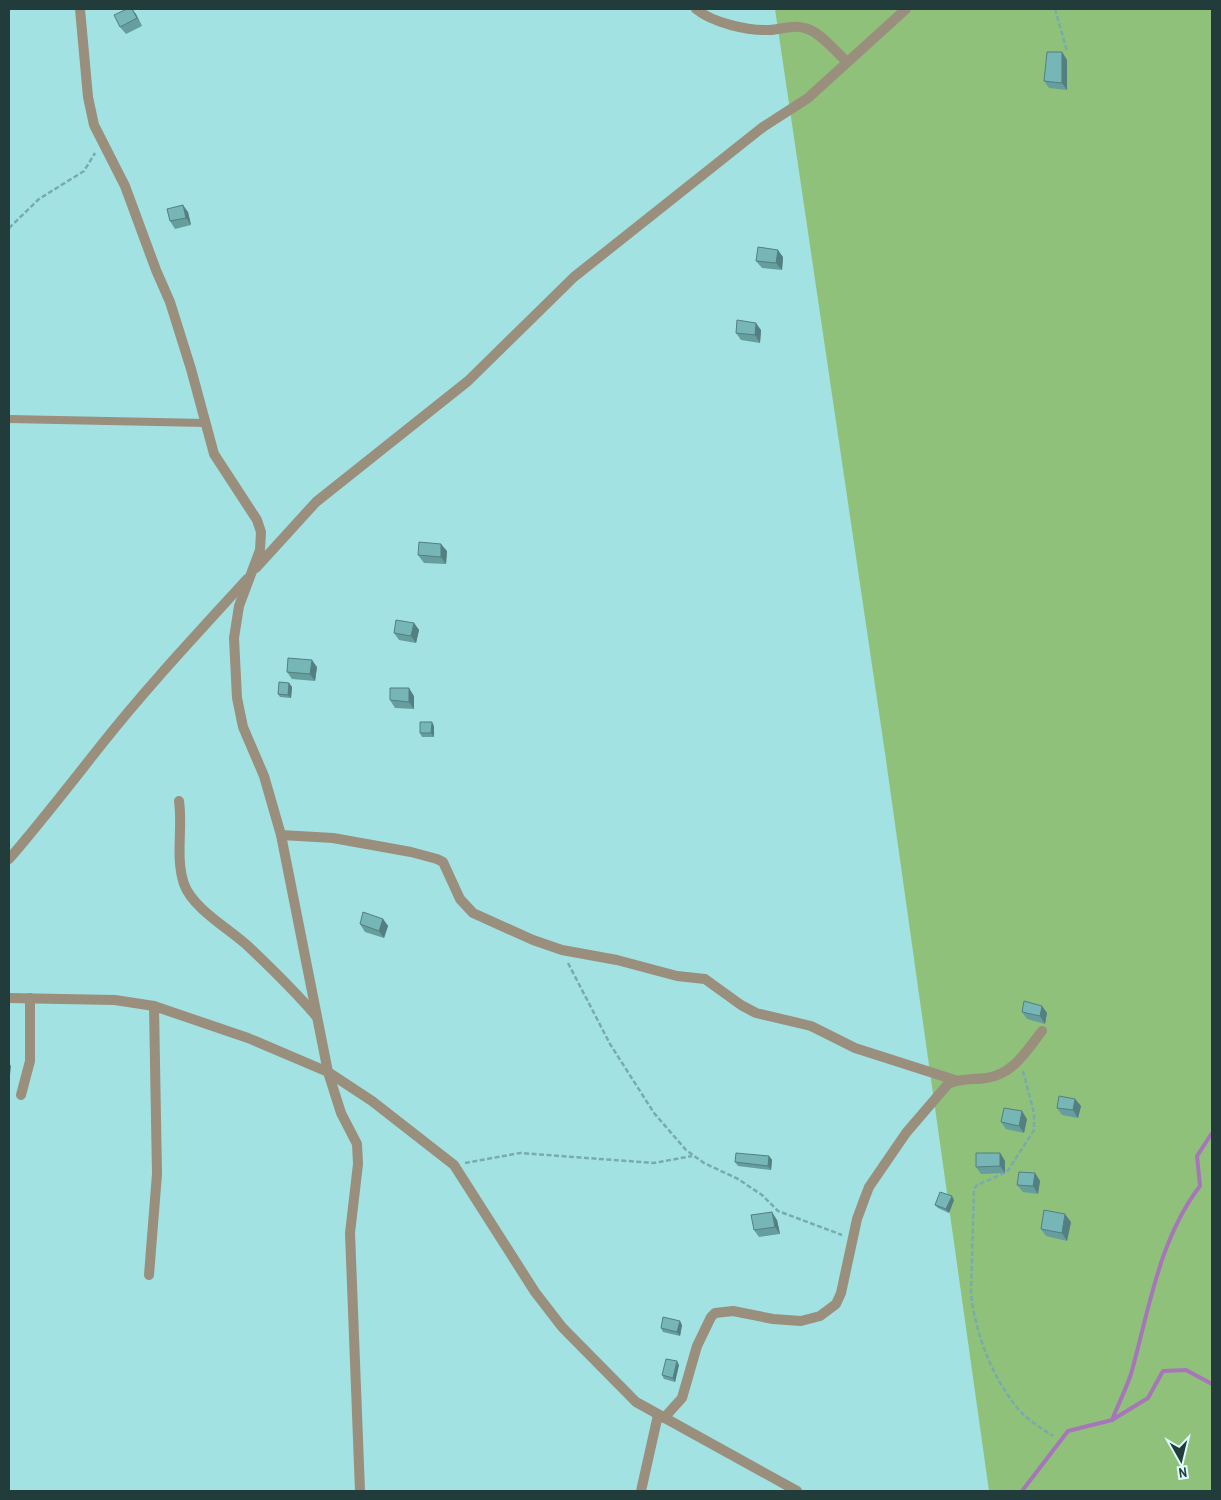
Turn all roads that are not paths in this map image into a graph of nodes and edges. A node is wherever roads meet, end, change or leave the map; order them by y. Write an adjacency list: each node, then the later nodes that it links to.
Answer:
1 (80, 9): 6 (street)
2 (696, 9): 4 (street)
3 (906, 9): 4 (street)
4 (847, 62): 7 (street)
5 (9, 419): 6 (lane)
6 (206, 423): 7 (street)
7 (250, 575): 9 (street); 10 (street)
8 (179, 801): 14 (street)
9 (281, 835): 14 (street); 17 (street)
10 (9, 859)
11 (9, 998): 12 (street)
12 (30, 998): 13 (street); 18 (street)
13 (154, 1006): 16 (street); 19 (street)
14 (317, 1017): 16 (street)
15 (1042, 1031): 17 (street)
16 (328, 1072): 20 (street); 21 (street)
17 (955, 1080): 20 (street)
18 (21, 1095)
19 (149, 1275)
20 (661, 1416): 22 (street); 23 (street)
21 (360, 1491)
22 (641, 1491)
23 (797, 1491)

